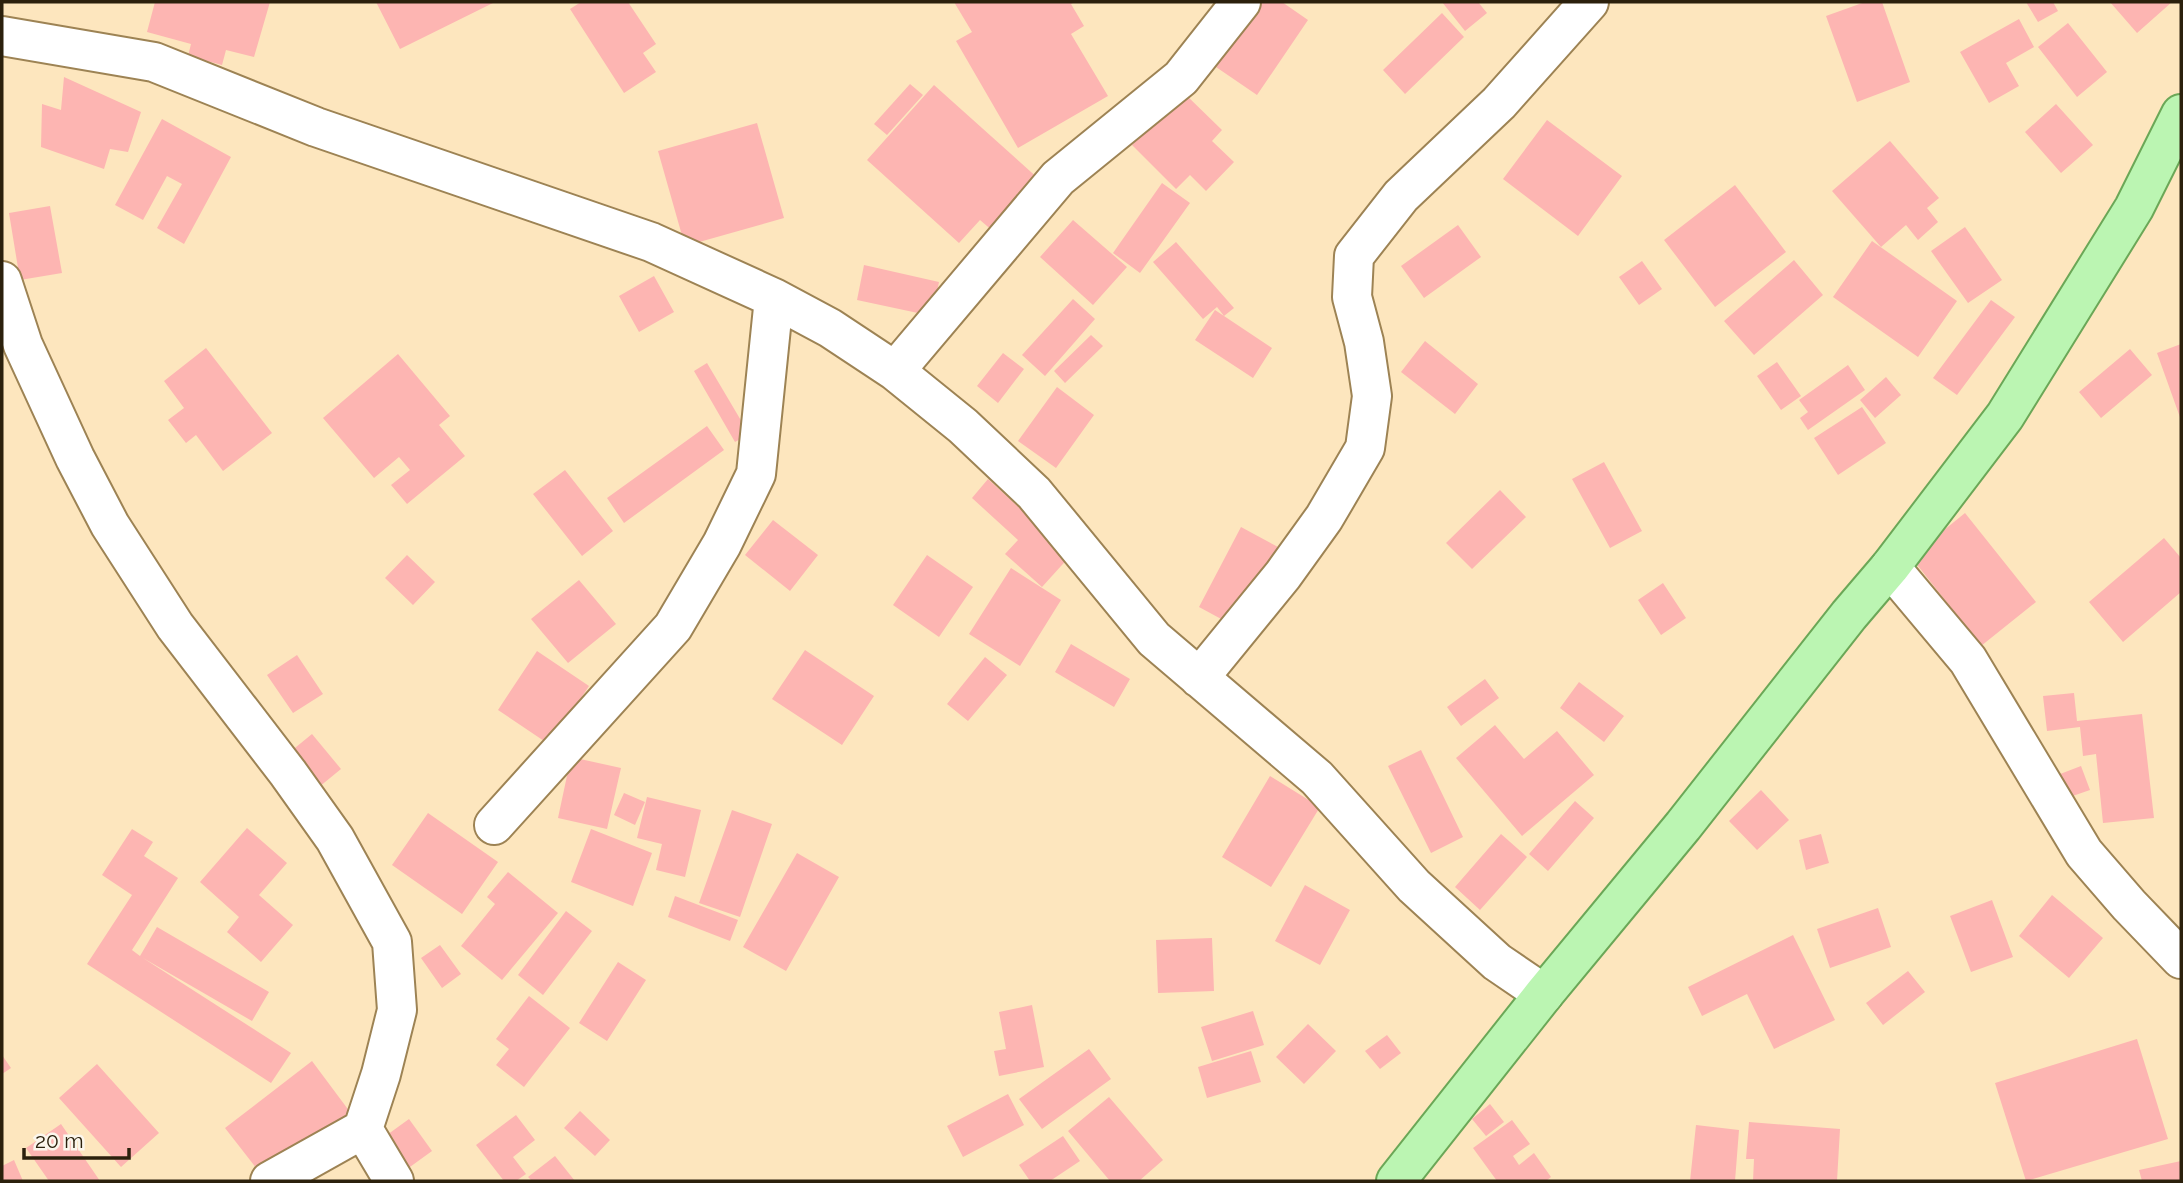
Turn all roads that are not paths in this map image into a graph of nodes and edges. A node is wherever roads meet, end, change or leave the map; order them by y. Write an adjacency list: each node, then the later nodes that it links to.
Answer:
1 (1241, 2): 7 (street)
2 (1589, 2): 9 (street)
3 (2, 36): 6 (street)
4 (2181, 114): 8 (main road)
5 (2, 281): 13 (street)
6 (774, 298): 7 (street); 10 (street)
7 (895, 371): 9 (street)
8 (1890, 567): 11 (street); 12 (main road)
9 (1199, 678): 12 (street)
10 (494, 825)
11 (2181, 959)
12 (1544, 994): 16 (main road)
13 (363, 1129): 14 (street); 15 (street)
14 (270, 1181)
15 (394, 1181)
16 (1396, 1181)

